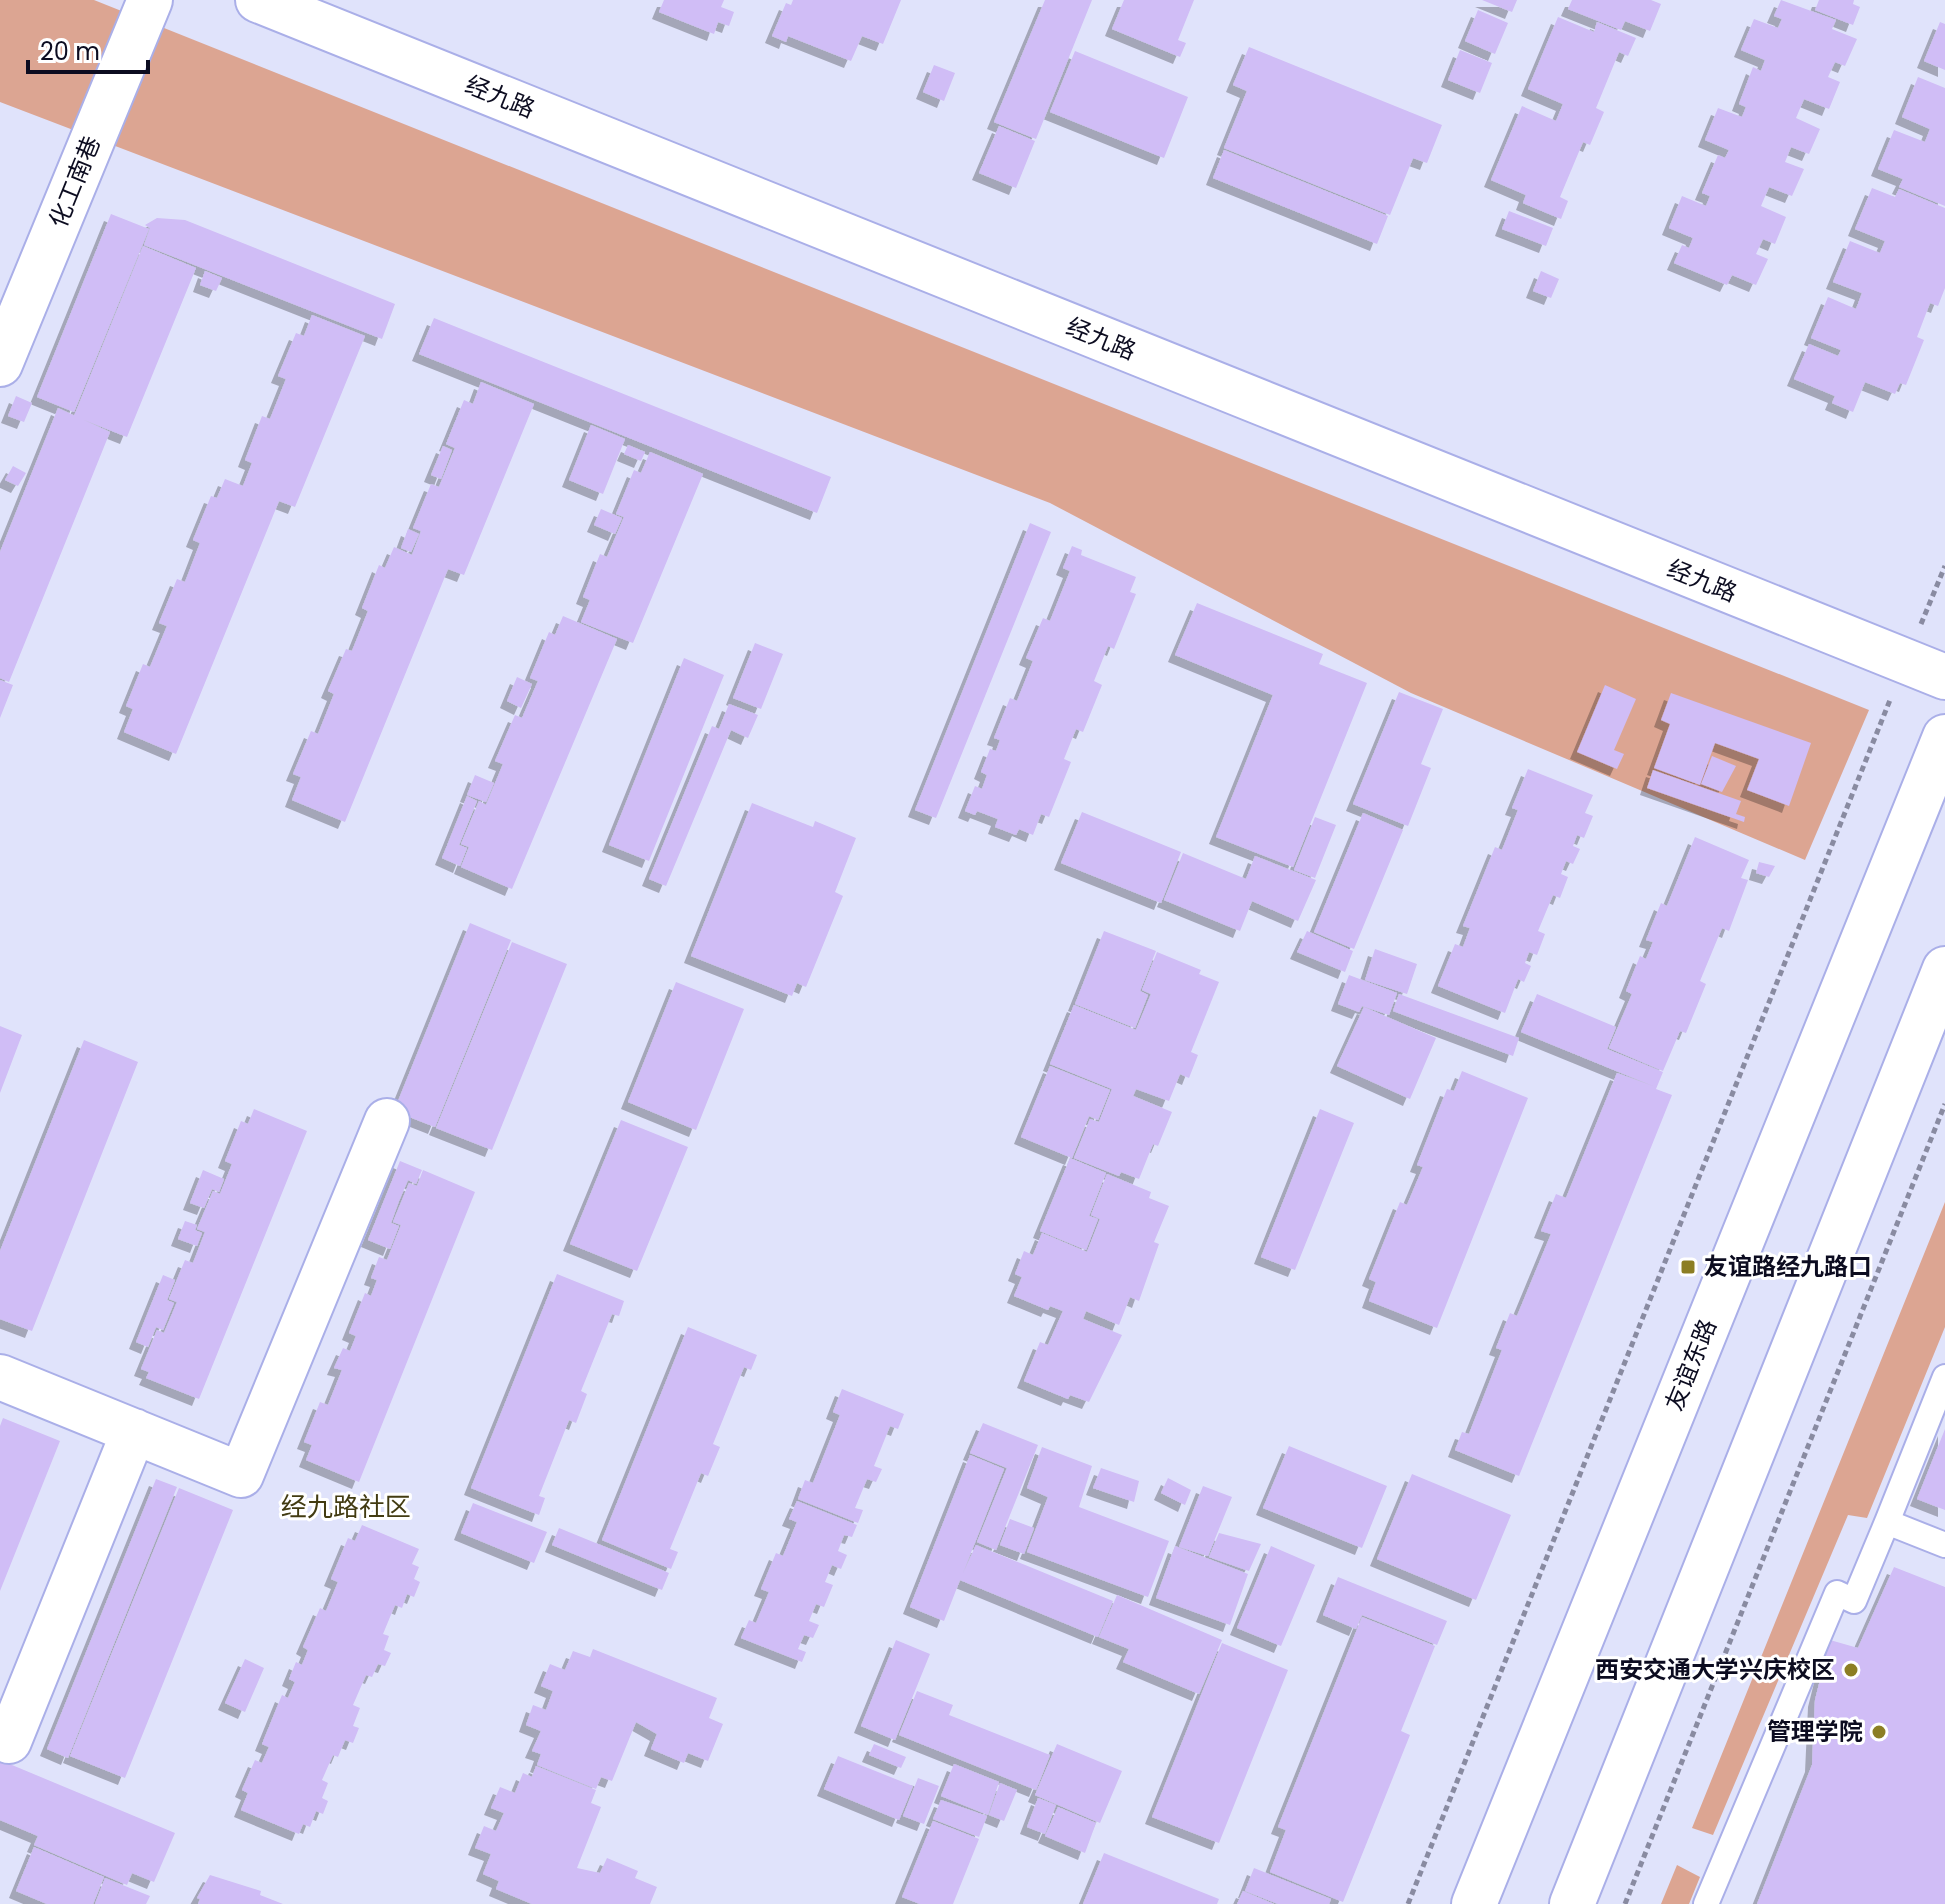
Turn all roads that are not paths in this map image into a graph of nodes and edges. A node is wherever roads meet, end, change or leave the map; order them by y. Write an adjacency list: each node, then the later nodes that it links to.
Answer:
1 (150, 0): 3 (street, 化工南巷)
2 (258, 0): 4 (street, 经九路)
3 (0, 364)
4 (1925, 670)
5 (1945, 737): 14 (street, 友谊东路)
6 (1945, 969): 15 (street)
7 (387, 1121): 10 (street)
8 (0, 1377): 10 (street)
9 (1945, 1377): 11 (lane)
10 (134, 1431): 13 (street)
11 (1887, 1522): 12 (lane); 16 (lane)
12 (1945, 1545)
13 (9, 1741)
14 (1474, 1904)
15 (1572, 1904)
16 (1706, 1904)

